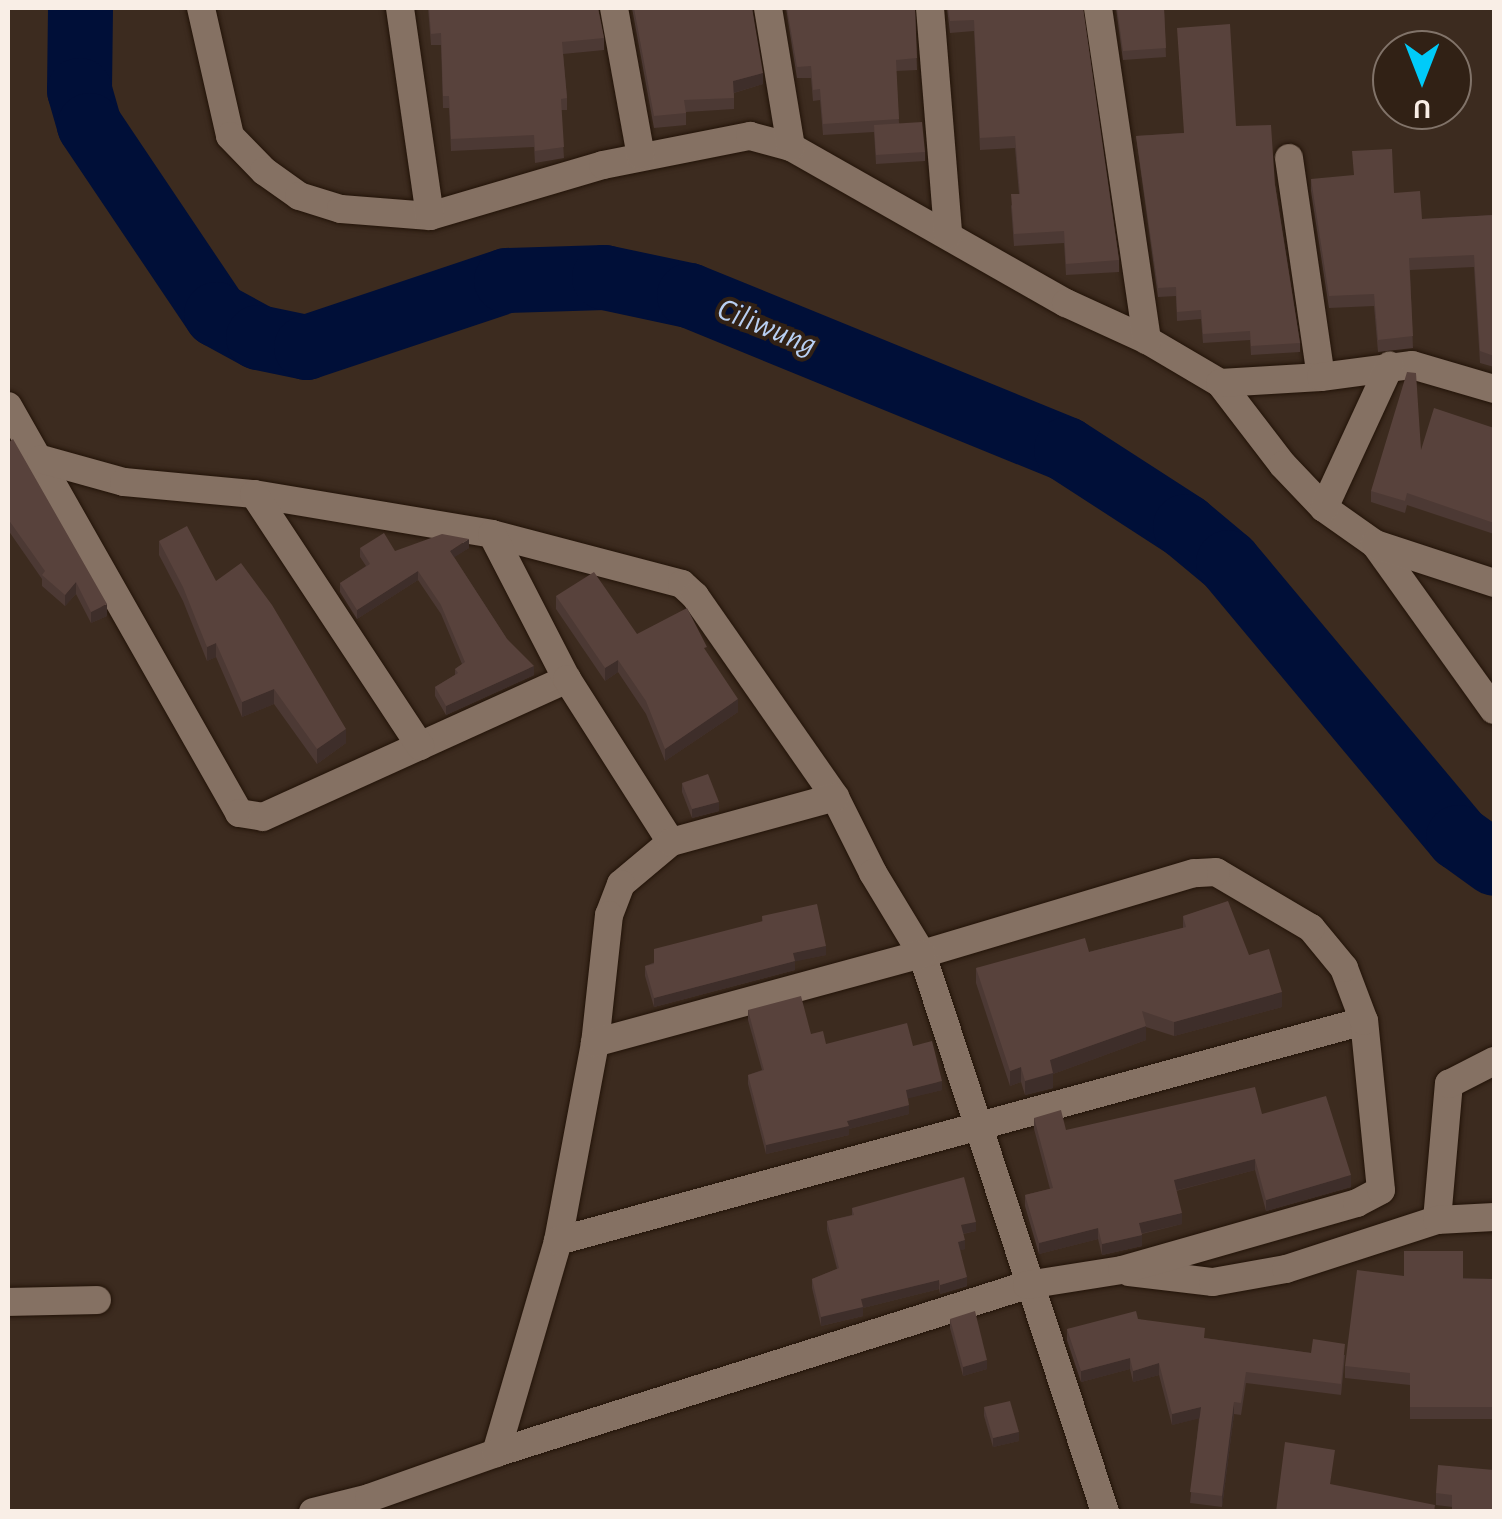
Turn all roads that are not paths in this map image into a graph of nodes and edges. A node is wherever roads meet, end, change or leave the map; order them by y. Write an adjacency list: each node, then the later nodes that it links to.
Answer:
1 (201, 8): 10 (street)
2 (400, 8): 10 (street)
3 (614, 8): 8 (street)
4 (768, 8): 7 (street)
5 (930, 8): 11 (street)
6 (1098, 8): 12 (street)
7 (791, 147): 8 (street); 11 (street)
8 (641, 156): 10 (street)
9 (1289, 158): 14 (street)
10 (430, 216)
11 (948, 234): 12 (street)
12 (1147, 340): 15 (street)
13 (1390, 365): 14 (street); 16 (street); 20 (street)
14 (1321, 378): 15 (street)
15 (1220, 383): 20 (street)
16 (1494, 389)
17 (8, 406): 18 (street)
18 (41, 459): 19 (street); 26 (street)
19 (254, 494): 21 (street); 26 (street)
20 (1324, 508): 22 (street)
21 (492, 534): 24 (street); 27 (street)
22 (1376, 544): 23 (street); 25 (street)
23 (1494, 583)
24 (567, 679): 26 (street); 28 (street)
25 (1494, 710)
26 (420, 746)
27 (835, 797): 28 (street); 29 (street)
28 (671, 842): 31 (street)
29 (922, 954): 30 (street); 31 (street); 33 (street)
30 (1364, 1021): 33 (street); 37 (street)
31 (596, 1042): 36 (street)
32 (1494, 1061): 35 (street)
33 (974, 1124): 36 (street); 38 (street)
34 (1494, 1218): 35 (street)
35 (1437, 1220): 37 (street)
36 (558, 1241): 41 (street)
37 (1122, 1270): 38 (street)
38 (1027, 1285): 41 (street); 43 (street)
39 (96, 1300): 40 (street)
40 (8, 1302)
41 (496, 1453): 42 (street)
42 (313, 1512)
43 (1104, 1512)

